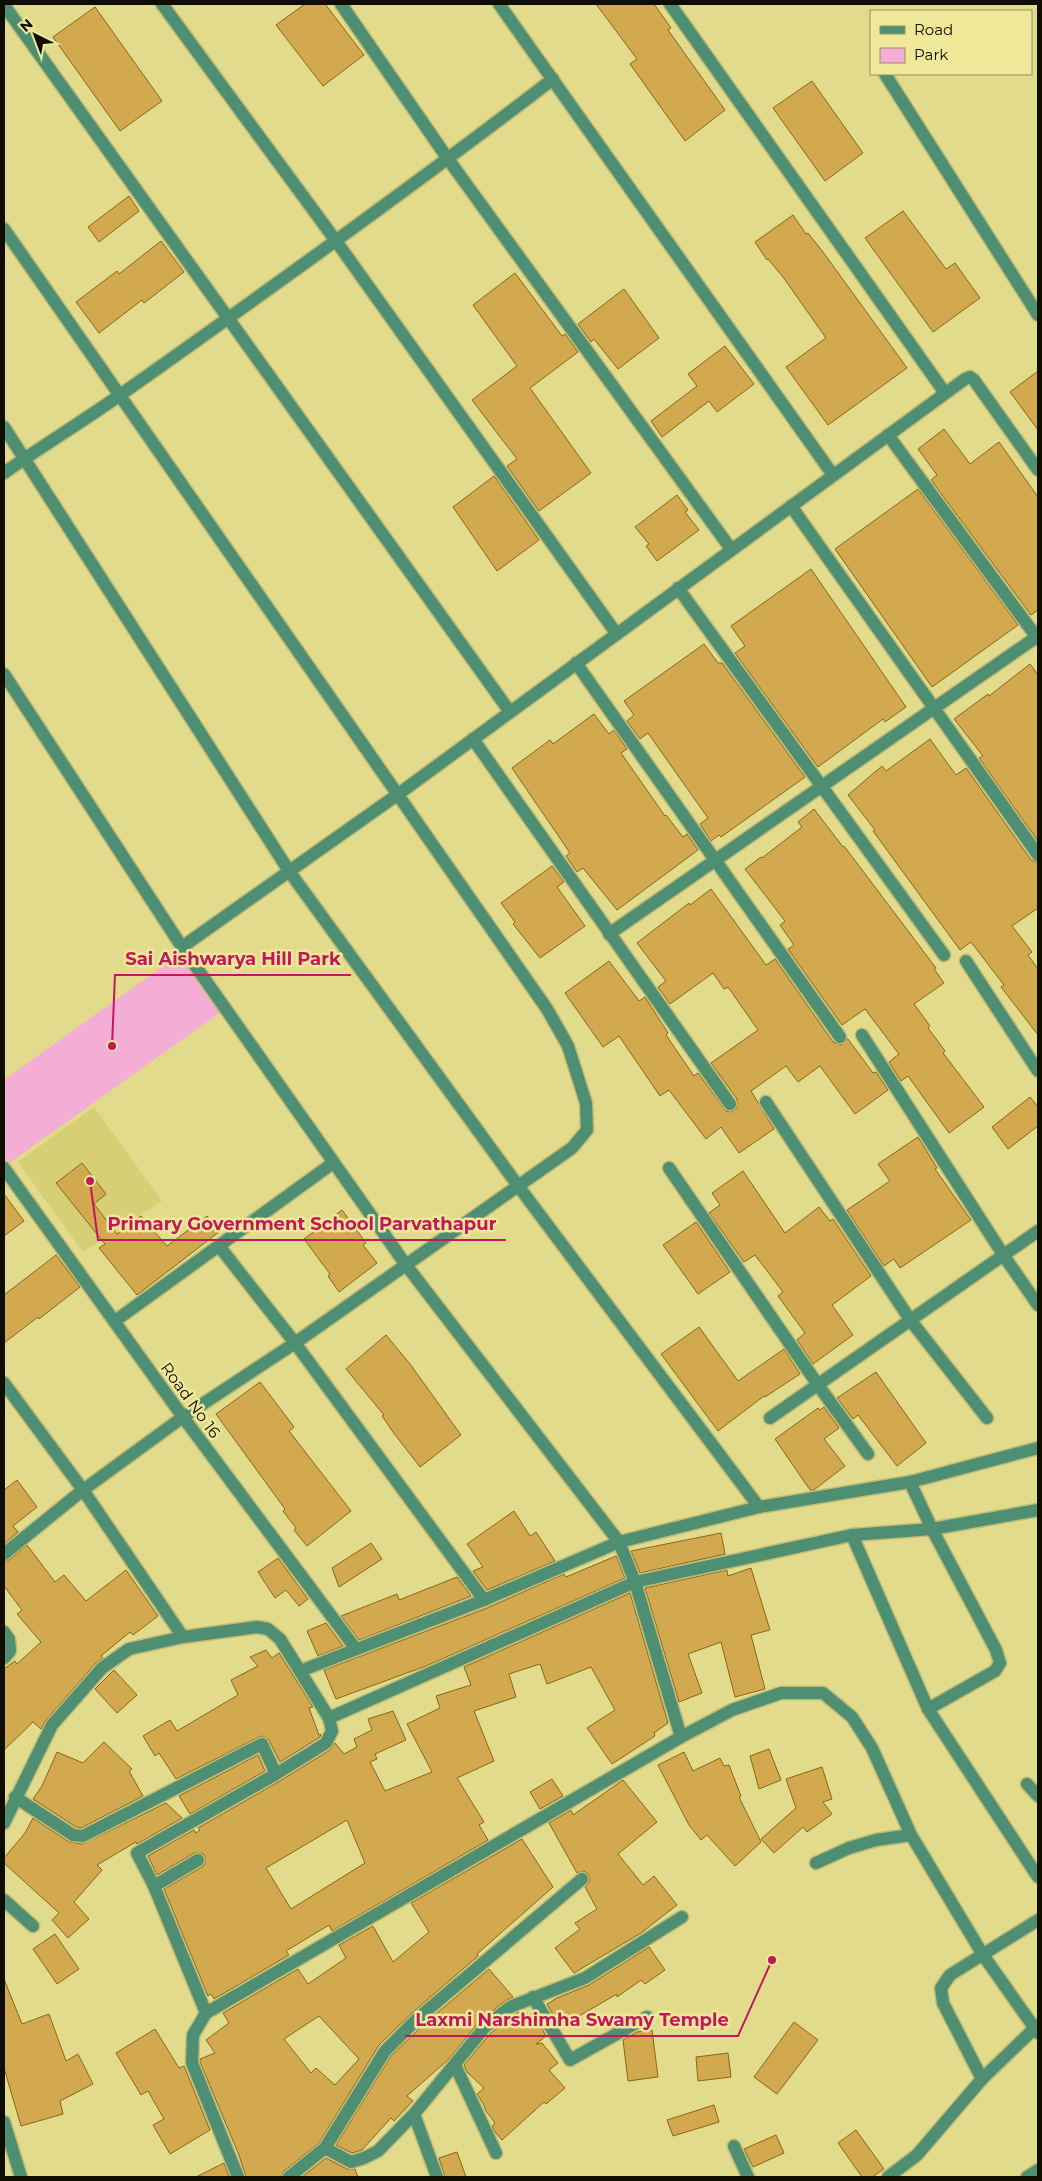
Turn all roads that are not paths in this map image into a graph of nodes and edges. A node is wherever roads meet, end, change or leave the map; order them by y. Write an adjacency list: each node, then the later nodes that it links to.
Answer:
1 (162, 4): 10 (street)
2 (341, 4): 8 (street)
3 (499, 4): 7 (street)
4 (670, 4): 13 (street)
5 (4, 5): 12 (street)
6 (886, 75): 11 (street)
7 (553, 79): 8 (street); 20 (street)
8 (448, 159): 10 (street); 22 (street)
9 (4, 229): 14 (street)
10 (336, 241): 12 (street); 24 (street)
11 (1038, 315)
12 (229, 317): 14 (street); 29 (street)
13 (945, 393): 16 (street); 18 (street)
14 (118, 396): 17 (street); 32 (street)
15 (4, 427): 17 (street)
16 (888, 435): 20 (street); 25 (street)
17 (25, 458): 19 (street); 35 (street)
18 (1038, 470)
19 (4, 472)
20 (833, 475): 21 (street)
21 (791, 506): 22 (street); 28 (street)
22 (731, 549): 23 (street)
23 (678, 588): 24 (street); 31 (street)
24 (616, 633): 26 (street)
25 (1038, 637): 28 (street)
26 (576, 663): 29 (street); 34 (street)
27 (4, 674): 37 (street)
28 (935, 709): 31 (street); 33 (street)
29 (510, 712): 30 (street)
30 (473, 739): 32 (street); 36 (street)
31 (822, 787): 34 (street); 38 (street)
32 (398, 795): 35 (street); 48 (street)
33 (1038, 855)
34 (715, 861): 36 (street); 41 (street)
35 (289, 871): 37 (street); 48 (street)
36 (610, 934): 44 (street)
37 (182, 946): 45 (street)
38 (944, 955)
39 (966, 961): 42 (street)
40 (862, 1035): 51 (street)
41 (840, 1036)
42 (1038, 1071)
43 (766, 1102): 55 (street)
44 (730, 1104)
45 (333, 1163): 50 (street); 52 (street)
46 (4, 1168): 54 (street, Road No 16)
47 (669, 1168): 58 (street)
48 (519, 1187): 52 (street); 66 (street)
49 (1038, 1231): 51 (street)
50 (219, 1246): 54 (street); 56 (street)
51 (1004, 1256): 53 (street); 55 (street)
52 (406, 1265): 56 (street); 70 (street)
53 (1038, 1305)
54 (115, 1321): 59 (street, Road No 16)
55 (911, 1321): 58 (street); 61 (street)
56 (296, 1343): 59 (street); 73 (street)
57 (4, 1383): 65 (street)
58 (818, 1385): 60 (street); 63 (street)
59 (183, 1417): 65 (street); 76 (street, Road No 16)
60 (770, 1418)
61 (987, 1418)
62 (1038, 1448): 64 (street)
63 (868, 1454)
64 (910, 1482): 66 (street); 68 (street)
65 (83, 1490): 71 (street); 75 (street)
66 (759, 1508): 70 (street)
67 (1038, 1510): 68 (street)
68 (932, 1529): 69 (street); 79 (street)
69 (852, 1535): 72 (street); 79 (street)
70 (619, 1542): 72 (street); 73 (street)
71 (4, 1554)
72 (635, 1582): 80 (street); 81 (street)
73 (484, 1600): 76 (street)
74 (4, 1632): 77 (street)
75 (183, 1637): 78 (street); 85 (street)
76 (356, 1649): 78 (street)
77 (4, 1658)
78 (300, 1671): 80 (street)
79 (928, 1709): 90 (street)
80 (329, 1718): 82 (street)
81 (681, 1737): 87 (street); 99 (street)
82 (276, 1774): 85 (street); 92 (street)
83 (1027, 1784): 84 (street)
84 (1038, 1796)
85 (15, 1797): 86 (street)
86 (4, 1823)
87 (912, 1835): 89 (street); 97 (street)
88 (198, 1860): 92 (street)
89 (816, 1864)
90 (1038, 1877)
91 (582, 1879): 107 (street)
92 (154, 1886): 99 (street)
93 (4, 1900): 96 (street)
94 (682, 1917): 98 (street)
95 (1038, 1920): 97 (street)
96 (33, 1926)
97 (983, 1956): 101 (street); 103 (street)
98 (533, 1997): 100 (street); 102 (street)
99 (206, 2012): 111 (street)
100 (647, 2017)
101 (1037, 2028): 103 (street)
102 (455, 2066): 104 (street); 108 (street)
103 (982, 2079): 115 (street)
104 (414, 2114): 107 (street); 113 (street)
105 (4, 2122): 110 (street)
106 (734, 2146): 114 (street)
107 (325, 2148): 112 (street)
108 (496, 2153)
109 (1038, 2170): 116 (street)
110 (21, 2177)
111 (238, 2177)
112 (288, 2177)
113 (436, 2177)
114 (748, 2177)
115 (888, 2177)
116 (1027, 2177)

